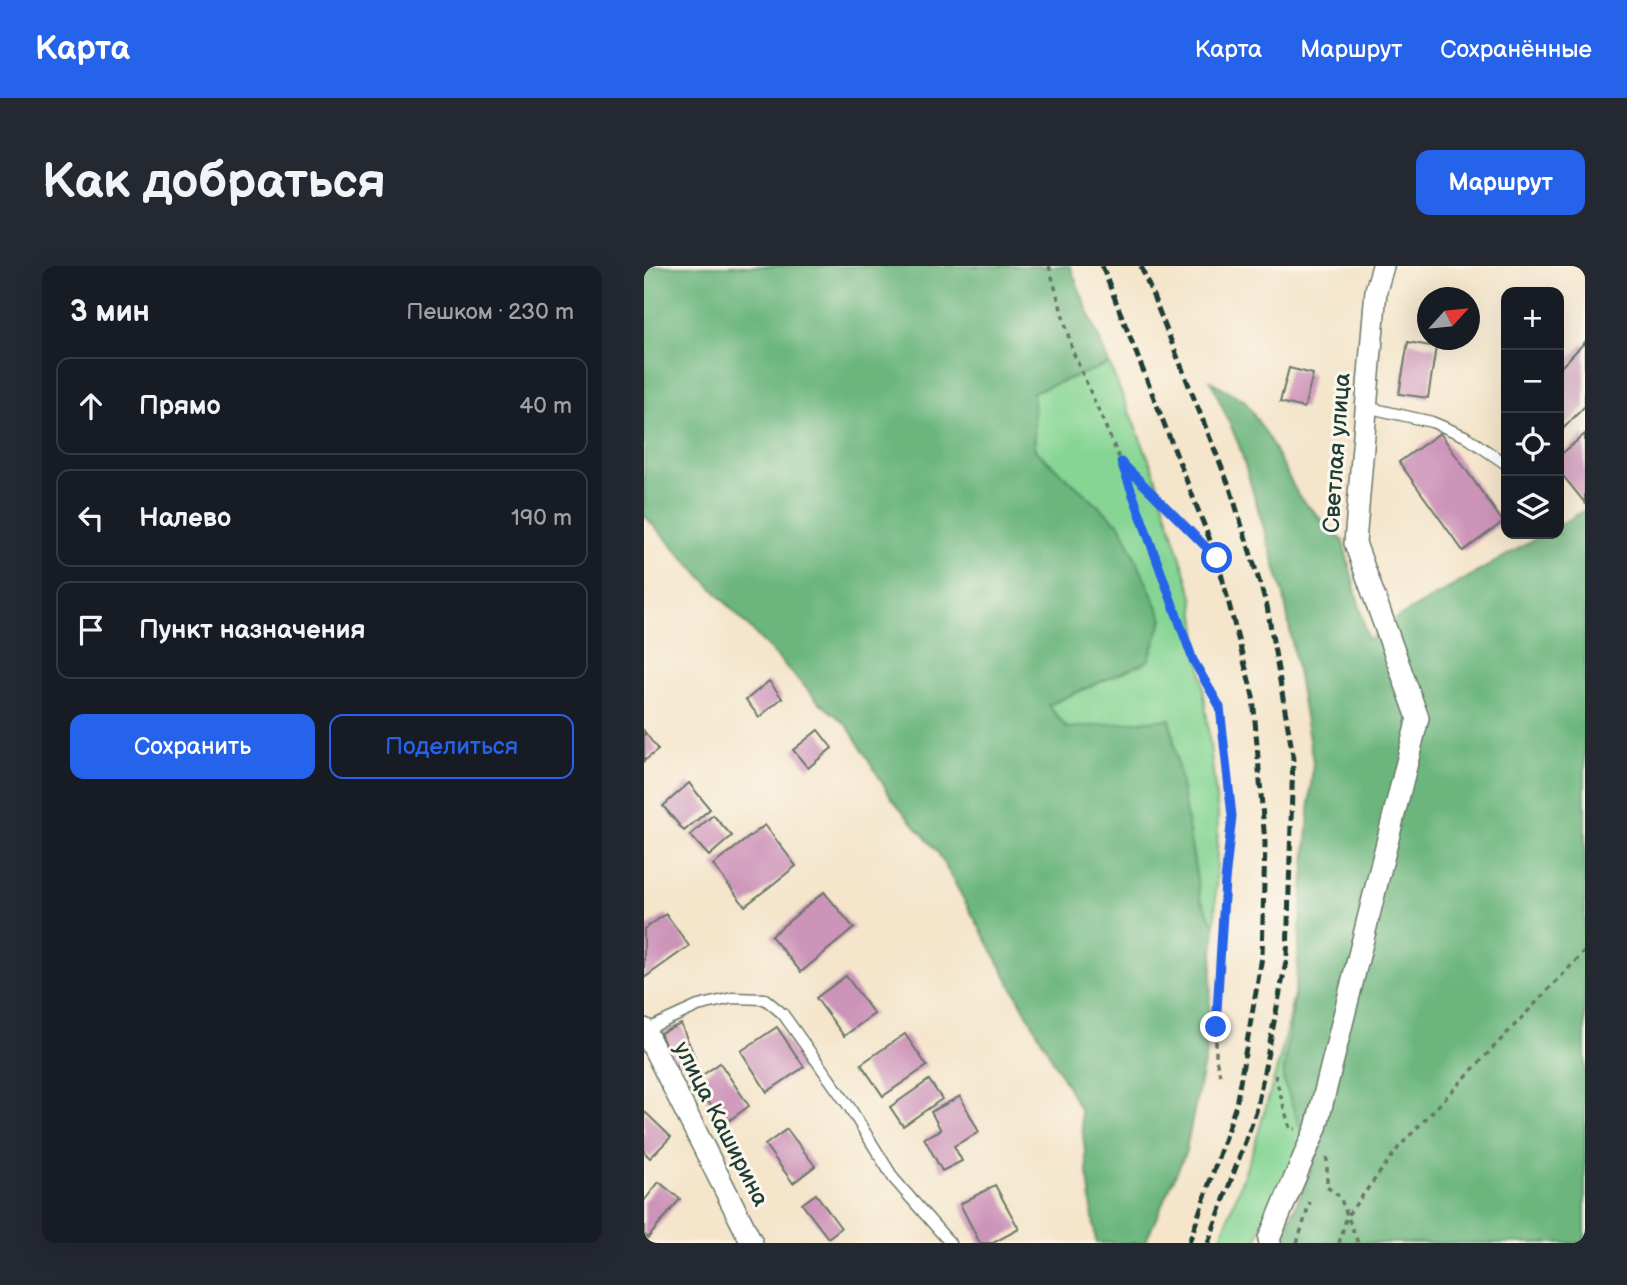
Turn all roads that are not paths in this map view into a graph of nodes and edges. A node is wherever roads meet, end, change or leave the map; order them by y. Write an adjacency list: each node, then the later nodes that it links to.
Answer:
1 (1383, 266): 2 (street, Светлая улица)
2 (1366, 407): 3 (lane); 7 (street, Светлая улица)
3 (1501, 461)
4 (644, 1030): 5 (street, улица Каширина); 6 (lane)
5 (752, 1243)
6 (950, 1243)
7 (1270, 1243)

